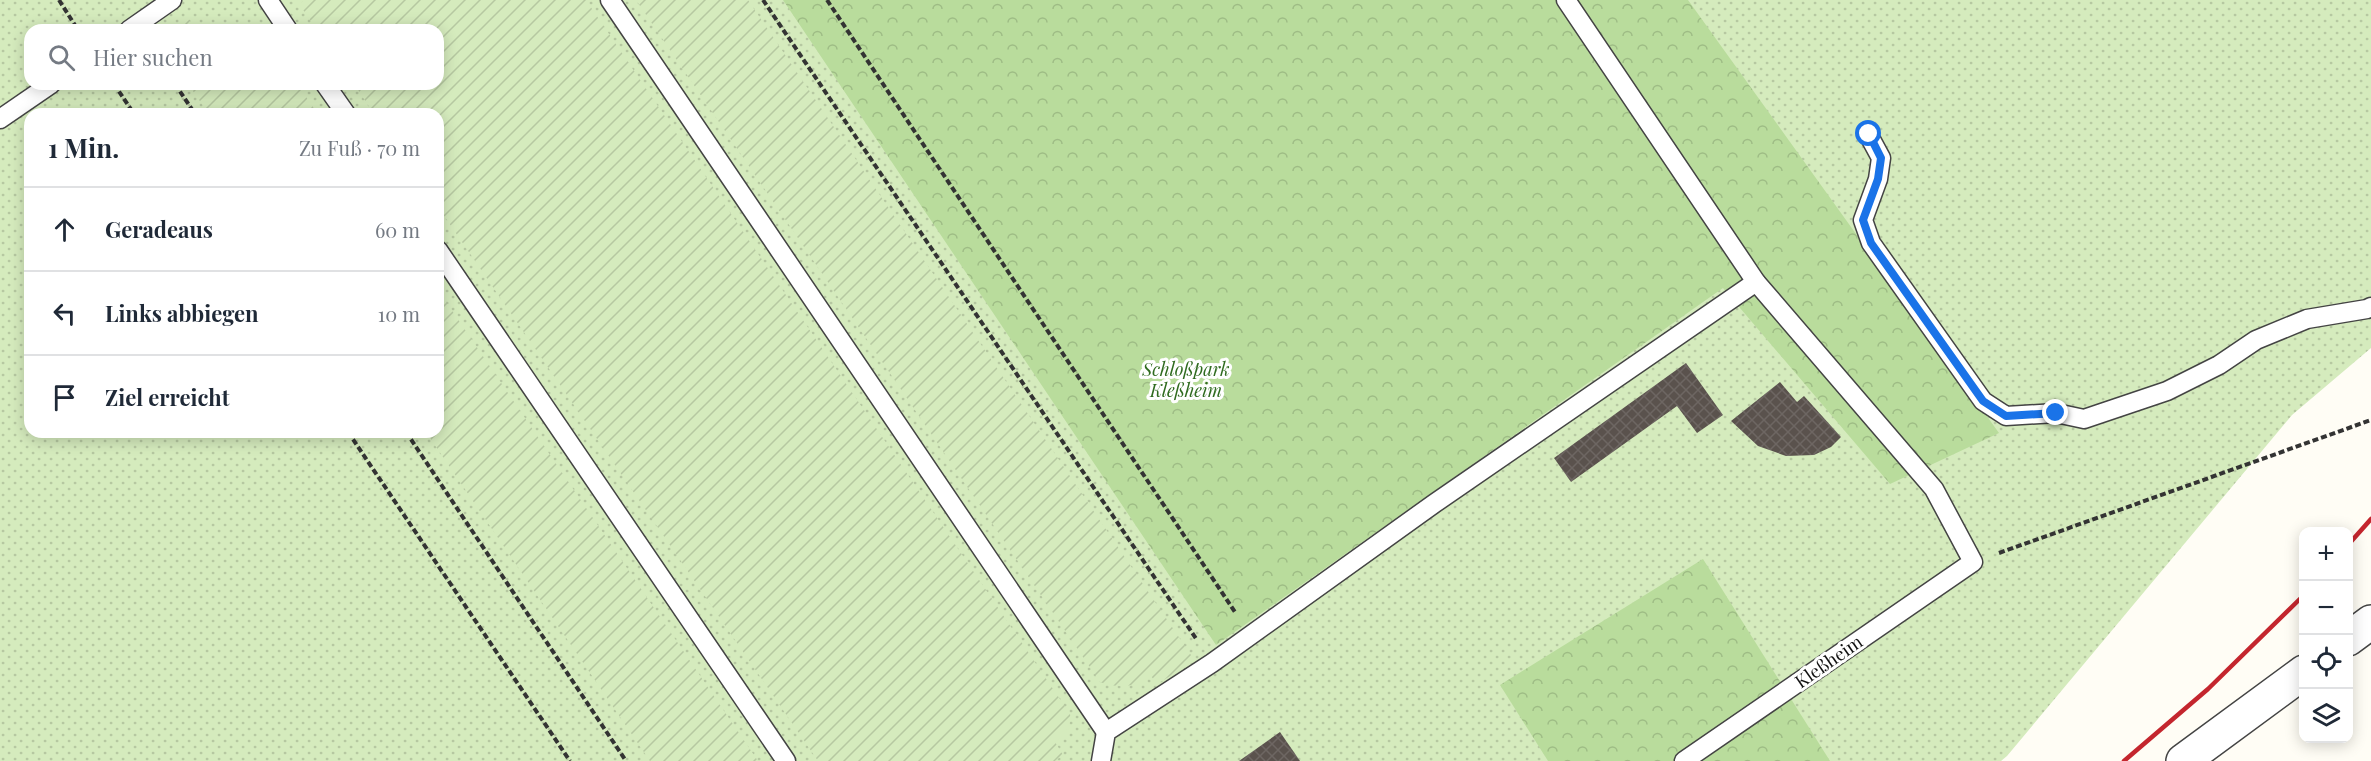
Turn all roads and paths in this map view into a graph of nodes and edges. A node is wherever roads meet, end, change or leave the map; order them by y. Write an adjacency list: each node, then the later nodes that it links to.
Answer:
1 (59, 0): 9 (path)
2 (172, 0): 10 (lane)
3 (268, 0): 8 (lane)
4 (610, 0): 32 (lane)
5 (763, 0): 30 (path)
6 (827, 0): 28 (path)
7 (1566, 0): 21 (lane)
8 (284, 23)
9 (74, 24)
10 (138, 24)
11 (42, 90): 18 (lane)
12 (118, 90): 15 (path)
13 (179, 90): 16 (path)
14 (329, 90): 17 (lane)
15 (130, 108)
16 (191, 108)
17 (342, 108)
18 (0, 119)
19 (1869, 134): 22 (lane)
20 (444, 259): 35 (lane)
21 (1756, 282): 26 (lane); 28 (lane)
22 (2371, 307)
23 (2371, 420): 26 (path)
24 (352, 438): 33 (path)
25 (410, 438): 34 (path)
26 (1973, 562): 37 (lane, Kleßheim)
27 (2371, 622): 29 (street)
28 (1250, 636): 30 (lane)
29 (2353, 636)
30 (1212, 663): 32 (lane)
31 (2299, 676): 38 (street)
32 (1106, 732): 36 (lane)
33 (570, 761)
34 (626, 761)
35 (786, 761)
36 (1101, 761)
37 (1684, 761)
38 (2183, 761)

